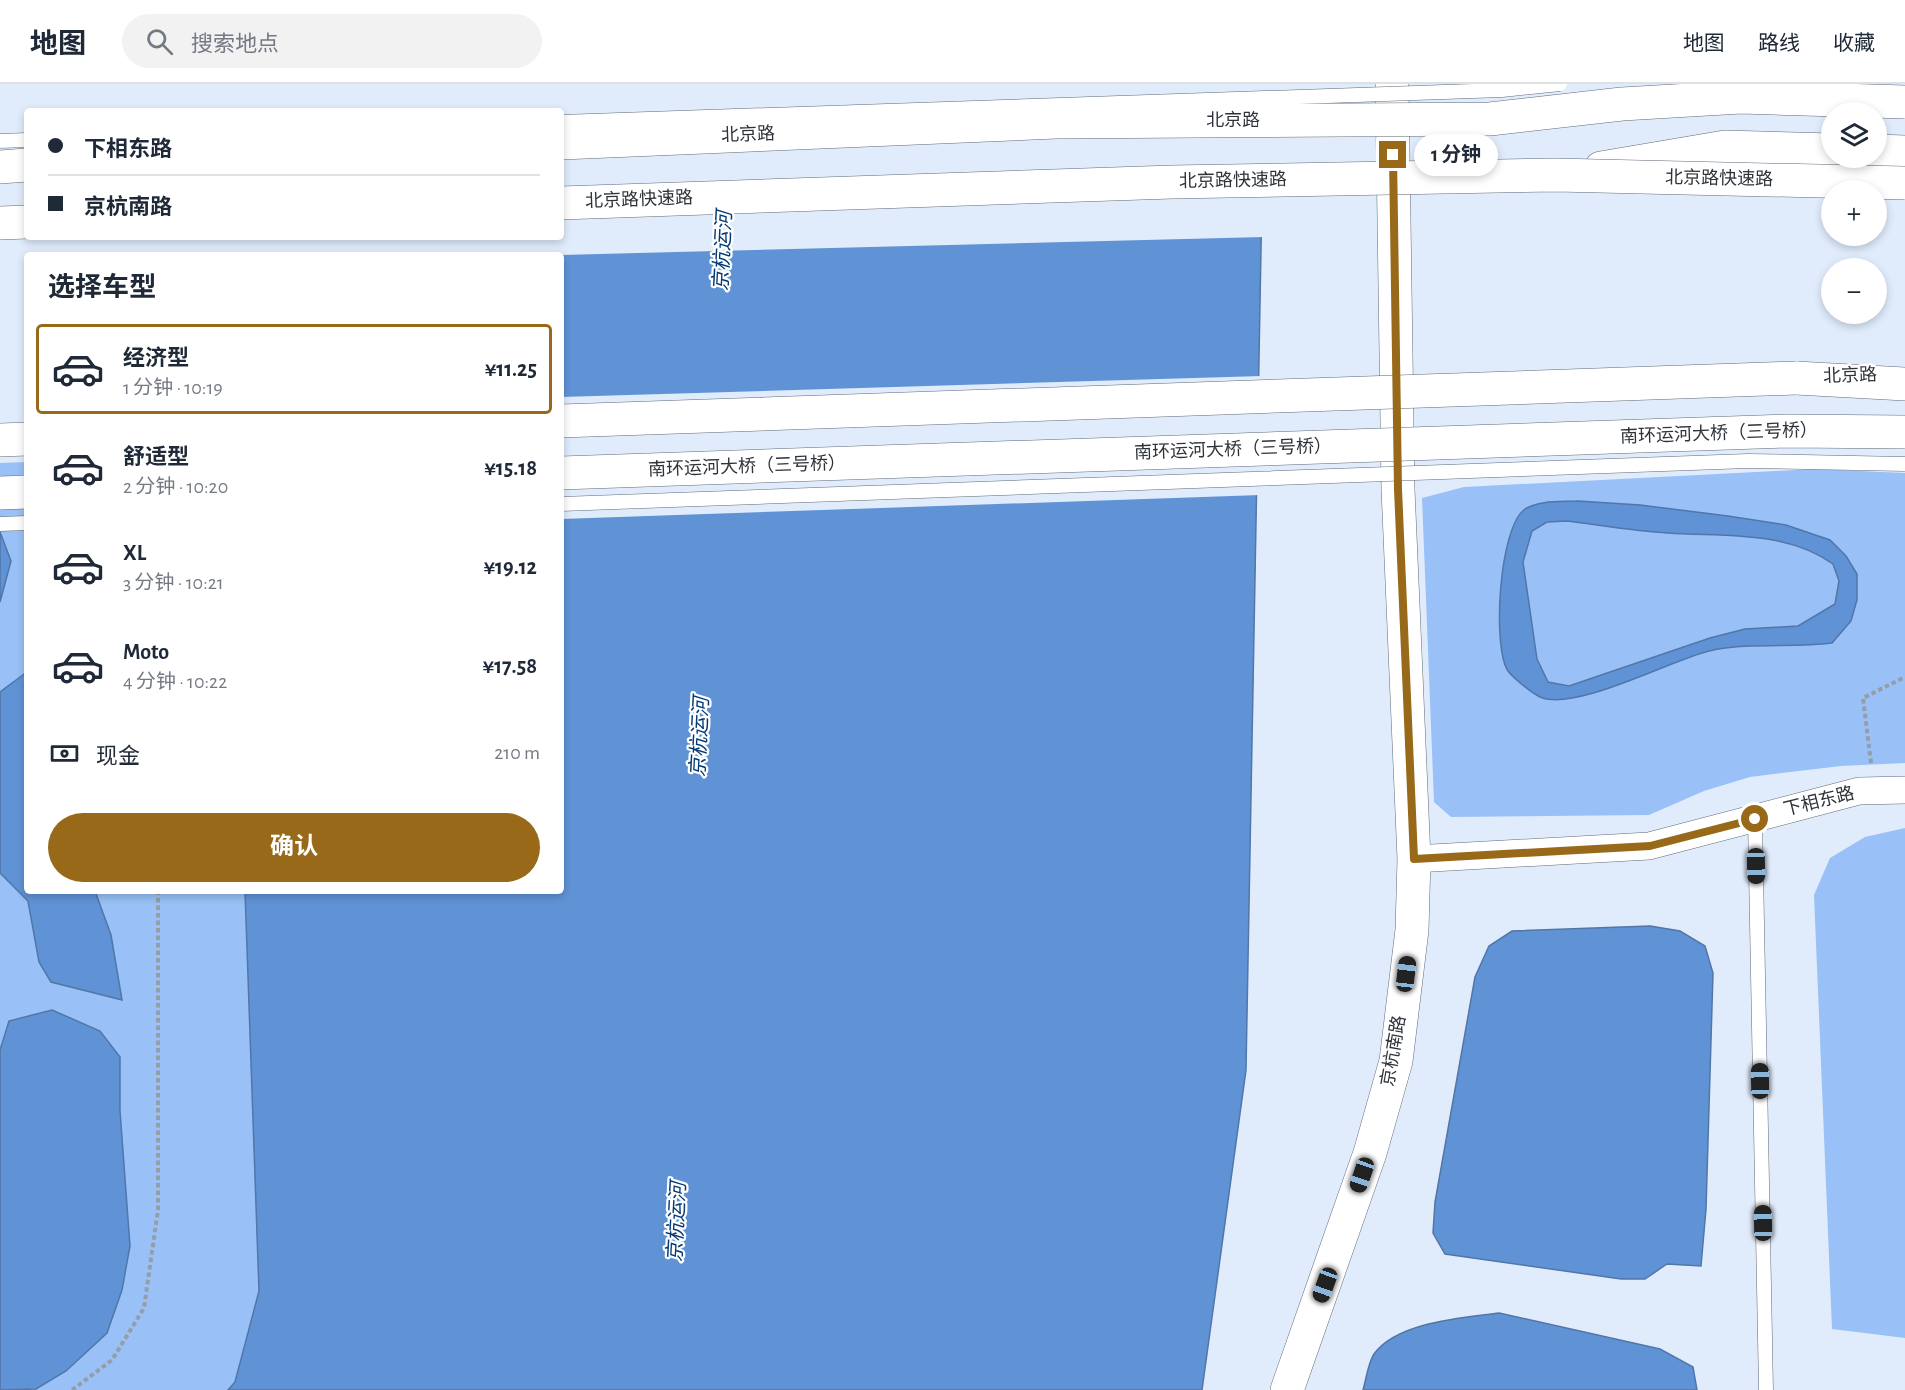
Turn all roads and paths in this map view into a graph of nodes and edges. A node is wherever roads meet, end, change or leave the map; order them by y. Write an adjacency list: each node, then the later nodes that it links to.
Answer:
1 (1392, 84): 36 (main road, 京杭南路)
2 (1560, 84): 4 (lane, bridge)
3 (1905, 102): 7 (main road, 北京路, bridge)
4 (564, 122)
5 (24, 140): 6 (lane)
6 (0, 141)
7 (564, 143)
8 (1821, 150): 13 (main road, bridge)
9 (1887, 151): 10 (main road)
10 (1905, 152)
11 (24, 165): 12 (main road)
12 (0, 167)
13 (1556, 175): 14 (main road, 北京路快速路, bridge); 15 (main road, 北京路快速路, bridge)
14 (1905, 183)
15 (564, 203)
16 (24, 222): 17 (main road)
17 (0, 223)
18 (1905, 374): 19 (main road, 北京路)
19 (1796, 378): 20 (main road); 21 (main road, bridge)
20 (1905, 384)
21 (564, 421)
22 (1905, 432): 26 (main road, 南环运河大桥（三号桥）, bridge)
23 (24, 439): 24 (main road)
24 (0, 440)
25 (1905, 464): 29 (lane, bridge)
26 (564, 473)
27 (24, 492): 28 (main road)
28 (0, 493)
29 (564, 504)
30 (24, 523): 31 (lane)
31 (0, 524)
32 (1905, 677): 33 (path)
33 (1875, 790): 34 (street, 下相东路); 35 (street, 下相东路)
34 (1905, 790)
35 (1755, 819): 36 (street, 下相东路); 40 (lane)
36 (1414, 859): 39 (main road, 京杭南路)
37 (158, 894): 38 (path)
38 (72, 1390)
39 (1287, 1390)
40 (1766, 1390)

